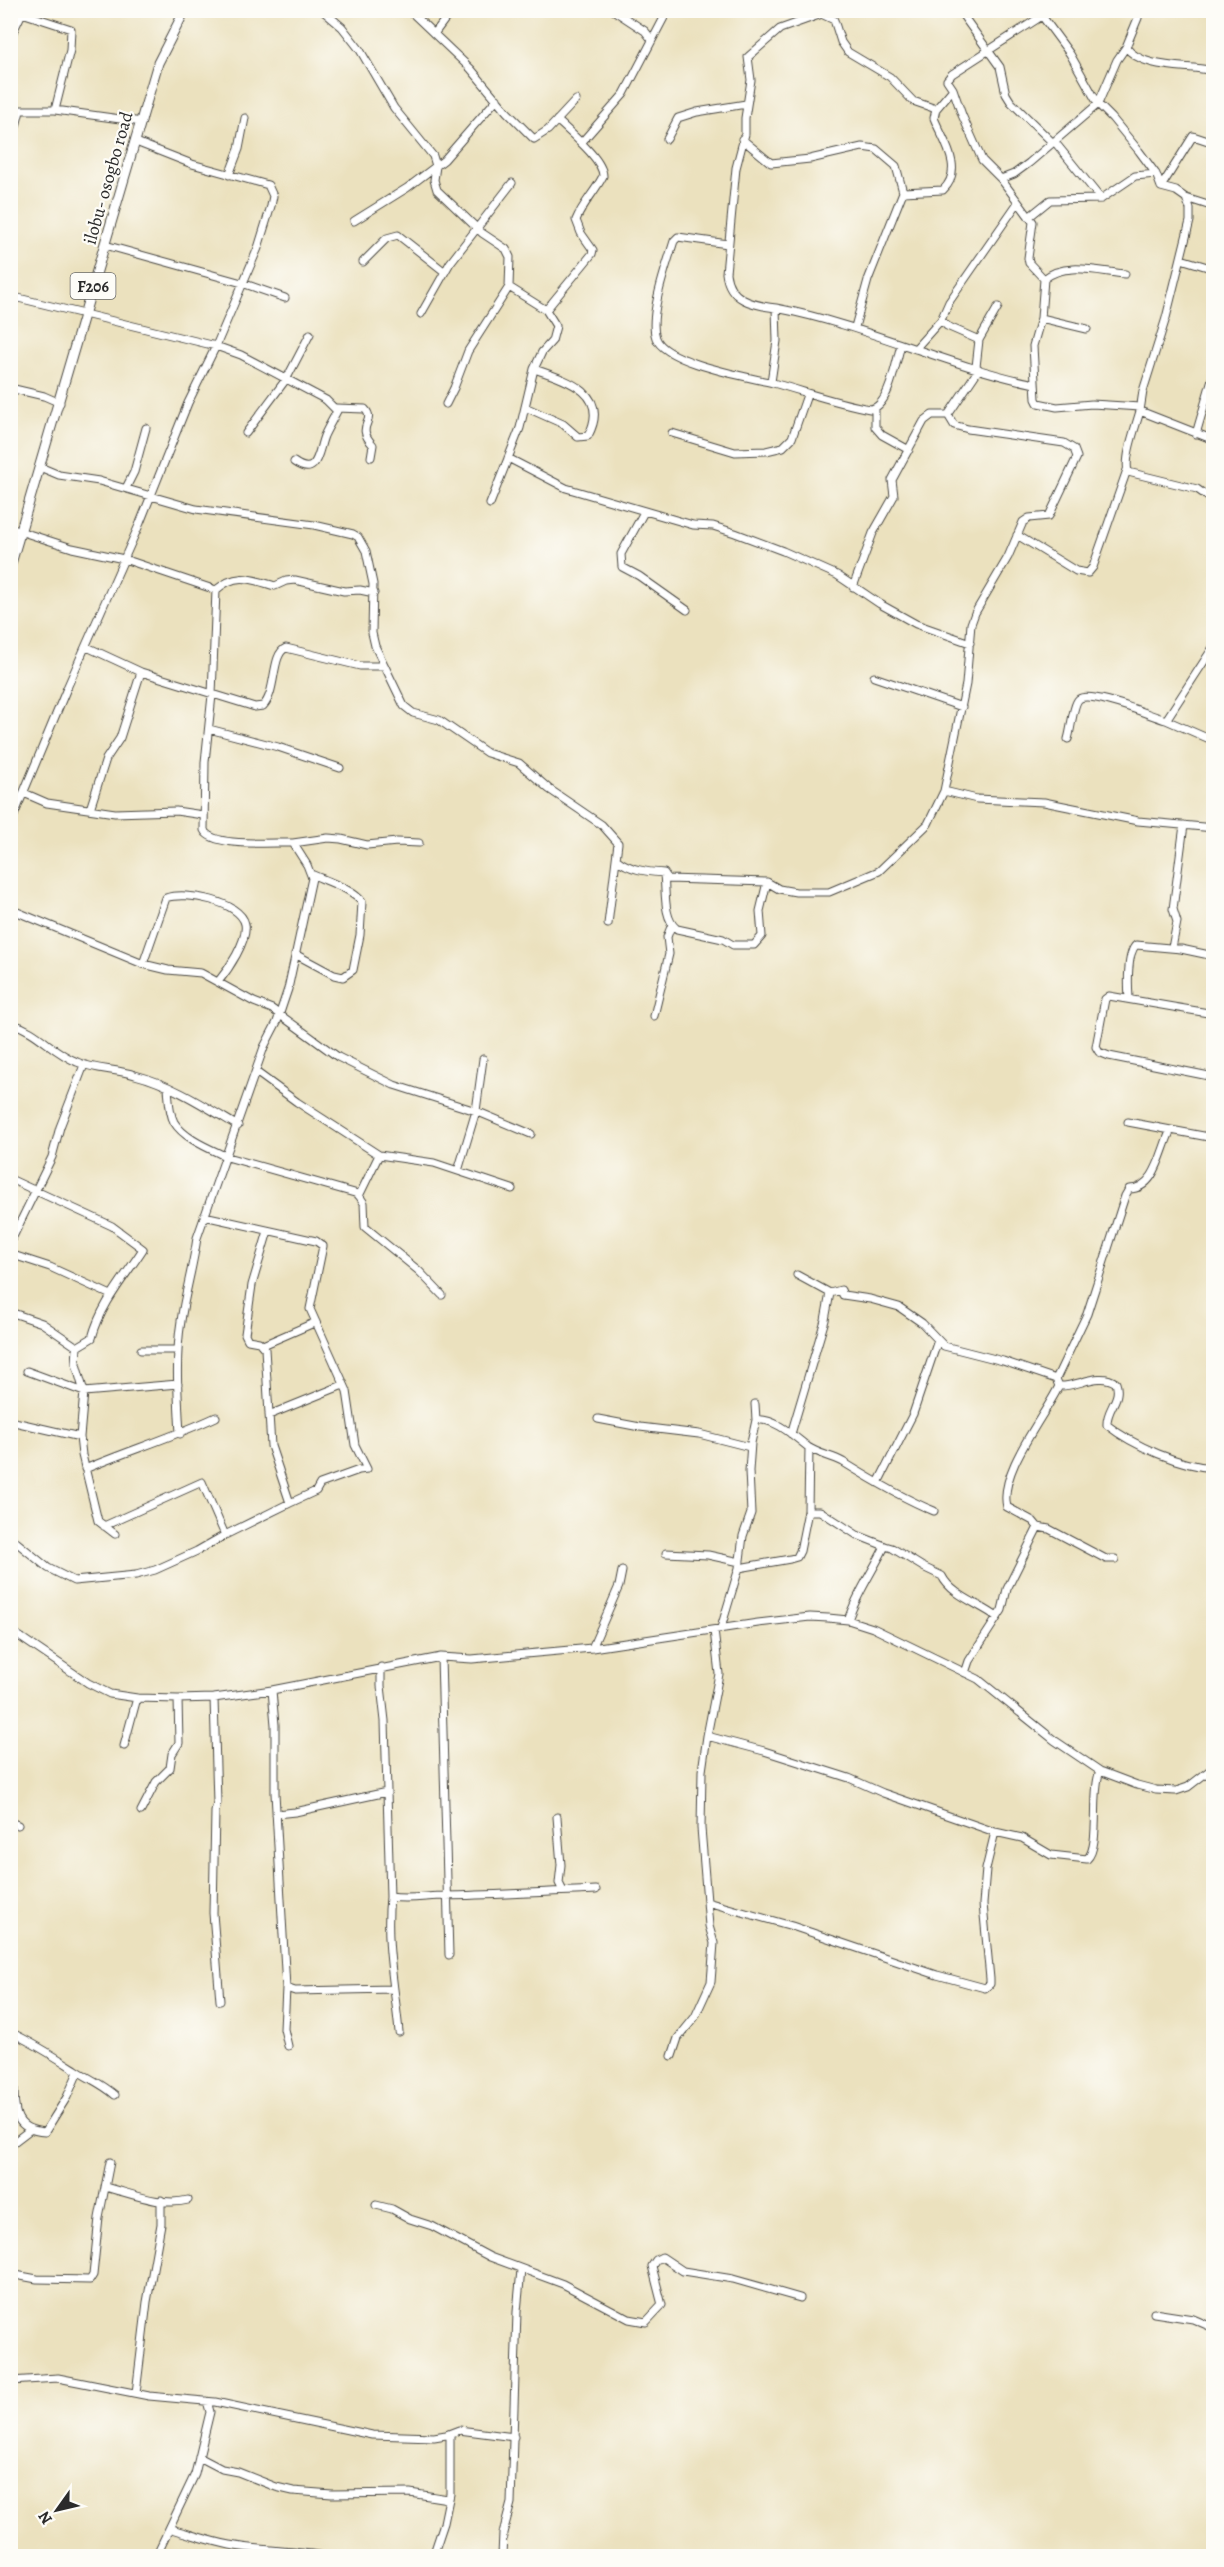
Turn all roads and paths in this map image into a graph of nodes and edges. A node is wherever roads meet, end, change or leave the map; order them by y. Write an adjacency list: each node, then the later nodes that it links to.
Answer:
1 (185, 10): 31 (main road, ilobu- osogbo road / F206)
2 (322, 10): 39 (street)
3 (409, 10): 14 (street)
4 (452, 10): 14 (street)
5 (613, 10): 16 (street)
6 (668, 10): 16 (street)
7 (813, 10): 13 (street)
8 (833, 10): 13 (street)
9 (959, 10): 18 (street)
10 (1139, 10): 17 (street)
11 (22, 12): 15 (street); 27 (street)
12 (1044, 13): 18 (street); 24 (street)
13 (823, 16): 23 (street); 25 (street)
14 (434, 34): 21 (street)
15 (10, 38)
16 (652, 40): 36 (street)
17 (1126, 47): 19 (street); 24 (street)
18 (989, 50): 20 (street); 35 (street)
19 (1214, 71)
20 (953, 89): 25 (street); 42 (street)
21 (497, 99): 30 (street); 39 (street)
22 (576, 100): 30 (street)
23 (747, 104): 32 (street); 33 (street)
24 (1098, 104): 35 (street); 40 (street)
25 (936, 109): 45 (street)
26 (10, 110): 28 (street)
27 (55, 110): 28 (street); 31 (street)
28 (20, 111): 38 (street)
29 (245, 118): 41 (street)
30 (557, 120): 36 (street)
31 (142, 122): 34 (main road, ilobu- osogbo road / F206)
32 (667, 139)
33 (742, 139): 45 (street); 53 (street)
34 (135, 142): 41 (street); 54 (main road, ilobu- osogbo road / F206)
35 (1052, 142): 42 (street); 47 (street)
36 (581, 143): 67 (street)
37 (1214, 143): 44 (street)
38 (10, 149)
39 (436, 166): 51 (street); 52 (street)
40 (1156, 174): 44 (street); 47 (street)
41 (229, 175): 61 (street)
42 (1001, 179): 48 (street)
43 (512, 183): 52 (street)
44 (1161, 188): 46 (street)
45 (903, 192): 72 (street)
46 (1185, 198): 49 (street); 55 (street)
47 (1101, 199): 50 (street)
48 (1017, 204): 50 (street); 71 (street)
49 (1214, 207)
50 (1029, 217): 60 (street)
51 (354, 221)
52 (478, 230): 58 (street); 62 (street)
53 (728, 244): 66 (street); 83 (street)
54 (105, 245): 61 (street); 68 (main road, ilobu- osogbo road / F206)
55 (1181, 259): 57 (street); 92 (street)
56 (363, 262): 58 (street)
57 (1214, 269)
58 (445, 272): 69 (street)
59 (1125, 274): 60 (street)
60 (1044, 279): 70 (street)
61 (242, 283): 64 (street); 77 (street)
62 (508, 287): 67 (street); 88 (street)
63 (10, 296): 68 (street)
64 (285, 298)
65 (998, 307): 75 (street)
66 (776, 308): 72 (street); 83 (street)
67 (546, 310): 80 (street)
68 (85, 314): 77 (street); 87 (main road, ilobu- osogbo road / F206)
69 (422, 314)
70 (1041, 318): 73 (street); 84 (street)
71 (941, 320): 75 (street); 78 (street)
72 (855, 327): 76 (street)
73 (1087, 329)
74 (310, 334): 82 (street)
75 (980, 340): 79 (street)
76 (901, 345): 78 (street); 91 (street)
77 (216, 346): 82 (street); 106 (street)
78 (915, 349): 79 (street)
79 (977, 368): 84 (street); 93 (street)
80 (534, 369): 89 (street); 89 (street)
81 (1214, 372): 97 (street)
82 (287, 378): 90 (street); 95 (street)
83 (771, 382): 86 (street)
84 (1035, 384): 92 (street)
85 (10, 388): 87 (street)
86 (807, 395): 91 (street); 96 (street)
87 (60, 403): 103 (main road, ilobu- osogbo road / F206)
88 (446, 404)
89 (525, 407): 101 (street)
90 (336, 408): 100 (street); 102 (street)
91 (875, 409): 99 (street)
92 (1140, 409): 97 (street); 104 (street)
93 (948, 416): 99 (street); 112 (street)
94 (146, 428): 105 (street)
95 (246, 433)
96 (672, 434)
97 (1196, 434): 98 (street)
98 (1214, 440)
99 (909, 450): 115 (street)
100 (371, 457)
101 (508, 458): 108 (street); 109 (street)
102 (294, 462)
103 (40, 467): 105 (street); 111 (main road, ilobu- osogbo road / F206)
104 (1127, 470): 107 (street); 112 (street)
105 (126, 488): 106 (street)
106 (151, 497): 113 (street); 117 (street)
107 (1214, 501)
108 (490, 504)
109 (644, 512): 115 (street); 118 (street)
110 (10, 528): 111 (street)
111 (20, 533): 113 (street); 114 (main road, ilobu- osogbo road / F206)
112 (1017, 536): 119 (street)
113 (124, 559): 116 (street); 121 (street)
114 (10, 567)
115 (853, 587): 119 (street)
116 (216, 590): 117 (street); 125 (street)
117 (374, 593): 122 (street)
118 (687, 610)
119 (970, 643): 126 (street)
120 (1214, 646): 127 (street)
121 (87, 647): 123 (street); 133 (street)
122 (384, 666): 125 (street); 141 (street)
123 (141, 672): 125 (street); 134 (street)
124 (874, 677): 126 (street)
125 (212, 695): 128 (street)
126 (962, 707): 132 (street)
127 (1166, 720): 129 (street); 130 (street)
128 (209, 729): 131 (street); 135 (street)
129 (1068, 739)
130 (1214, 741)
131 (340, 768)
132 (944, 791): 137 (street); 144 (street)
133 (24, 793): 134 (street); 136 (street)
134 (90, 809): 135 (street)
135 (203, 815): 139 (street)
136 (10, 825)
137 (1184, 825): 138 (street); 148 (street)
138 (1214, 828)
139 (293, 843): 140 (street); 143 (street)
140 (418, 843)
141 (616, 859): 142 (street); 146 (street)
142 (664, 873): 144 (street); 147 (street)
143 (311, 874): 149 (street); 149 (street)
144 (767, 882): 147 (street)
145 (10, 909): 151 (street)
146 (608, 924)
147 (672, 924): 156 (street)
148 (1172, 948): 150 (street); 153 (street)
149 (295, 954): 155 (street)
150 (1214, 956)
151 (143, 964): 152 (street); 152 (street)
152 (218, 982): 155 (street)
153 (1129, 998): 154 (street); 161 (street)
154 (1214, 1014)
155 (278, 1015): 160 (street); 163 (street)
156 (654, 1016)
157 (10, 1023): 159 (street)
158 (483, 1059): 163 (street)
159 (84, 1065): 162 (street); 174 (street)
160 (256, 1072): 165 (street); 169 (street)
161 (1214, 1077)
162 (168, 1088): 165 (street); 170 (street)
163 (476, 1111): 167 (street); 171 (street)
164 (1128, 1122): 166 (street)
165 (238, 1126): 170 (street)
166 (1171, 1130): 168 (street); 193 (street)
167 (531, 1134)
168 (1214, 1137)
169 (379, 1155): 171 (street); 175 (street)
170 (227, 1157): 175 (street); 176 (street)
171 (458, 1171): 173 (street)
172 (10, 1179): 174 (street)
173 (512, 1189)
174 (35, 1190): 178 (street); 182 (street)
175 (359, 1196): 183 (street)
176 (204, 1216): 177 (street); 190 (street)
177 (268, 1231): 185 (street); 187 (street)
178 (10, 1243)
179 (10, 1254): 182 (street)
180 (797, 1275): 181 (street)
181 (830, 1293): 186 (street); 203 (street)
182 (111, 1295): 188 (street)
183 (442, 1295)
184 (10, 1312): 188 (street)
185 (316, 1323): 187 (street); 194 (street)
186 (938, 1340): 193 (street); 209 (street)
187 (263, 1345): 197 (street)
188 (77, 1347): 195 (street)
189 (141, 1350): 190 (street)
190 (178, 1350): 192 (street)
191 (27, 1371): 195 (street)
192 (178, 1383): 195 (street); 202 (street)
193 (1058, 1383): 207 (street); 214 (street)
194 (343, 1385): 197 (street); 210 (street)
195 (84, 1392): 204 (street)
196 (755, 1404): 200 (street)
197 (270, 1415): 210 (street)
198 (216, 1417): 202 (street)
199 (598, 1419): 205 (street)
200 (756, 1420): 203 (street); 205 (street)
201 (10, 1421): 204 (street)
202 (180, 1434): 208 (street)
203 (791, 1434): 206 (street)
204 (80, 1437): 208 (street)
205 (750, 1446): 221 (street)
206 (809, 1448): 209 (street); 211 (street)
207 (1214, 1468)
208 (85, 1469): 213 (street)
209 (878, 1483): 212 (street)
210 (290, 1503): 216 (street)
211 (808, 1511): 218 (street); 221 (street)
212 (934, 1511)
213 (104, 1526): 215 (street); 216 (street)
214 (1038, 1527): 220 (street); 223 (street)
215 (115, 1534)
216 (225, 1535): 217 (street)
217 (10, 1537)
218 (885, 1546): 223 (street); 224 (street)
219 (666, 1552): 221 (street)
220 (1115, 1559)
221 (739, 1565): 225 (street)
222 (622, 1571): 227 (street)
223 (997, 1617): 230 (street)
224 (848, 1620): 225 (street); 230 (street)
225 (717, 1629): 227 (street); 235 (street)
226 (10, 1630): 232 (street)
227 (592, 1648): 228 (street)
228 (441, 1657): 229 (street); 246 (street)
229 (381, 1667): 231 (street); 239 (street)
230 (965, 1673): 238 (street)
231 (272, 1690): 233 (street); 241 (street)
232 (137, 1698): 234 (street); 236 (street)
233 (214, 1698): 234 (street); 252 (street)
234 (177, 1699): 240 (street)
235 (707, 1736): 243 (street); 248 (street)
236 (124, 1746)
237 (1214, 1767): 238 (street)
238 (1100, 1771): 243 (street)
239 (387, 1792): 241 (street); 247 (street)
240 (141, 1811)
241 (276, 1814): 250 (street)
242 (556, 1817): 245 (street)
243 (995, 1832): 248 (street)
244 (596, 1890): 245 (street)
245 (562, 1891): 246 (street)
246 (447, 1896): 247 (street); 249 (street)
247 (390, 1897): 251 (street)
248 (707, 1902): 256 (street)
249 (449, 1955)
250 (286, 1988): 251 (street); 255 (street)
251 (393, 1989): 254 (street)
252 (220, 2001)
253 (10, 2032): 257 (street)
254 (399, 2032)
255 (288, 2046)
256 (672, 2056)
257 (78, 2072): 259 (street); 260 (street)
258 (14, 2088): 260 (street)
259 (115, 2095)
260 (31, 2129): 261 (street)
261 (10, 2145)
262 (110, 2162): 263 (street)
263 (105, 2187): 264 (street); 268 (street)
264 (161, 2200): 265 (street); 273 (street)
265 (188, 2200)
266 (376, 2205): 267 (street)
267 (521, 2270): 269 (street); 276 (street)
268 (10, 2274)
269 (800, 2298)
270 (1154, 2313): 271 (street)
271 (1214, 2328)
272 (10, 2381): 273 (street)
273 (136, 2393): 274 (street)
274 (207, 2401): 275 (street); 277 (street)
275 (450, 2434): 276 (street); 278 (street)
276 (514, 2437): 283 (street)
277 (199, 2457): 278 (street); 279 (street)
278 (447, 2499): 282 (street)
279 (171, 2529): 280 (street); 281 (street)
280 (156, 2556)
281 (323, 2556)
282 (433, 2556)
283 (502, 2556)

